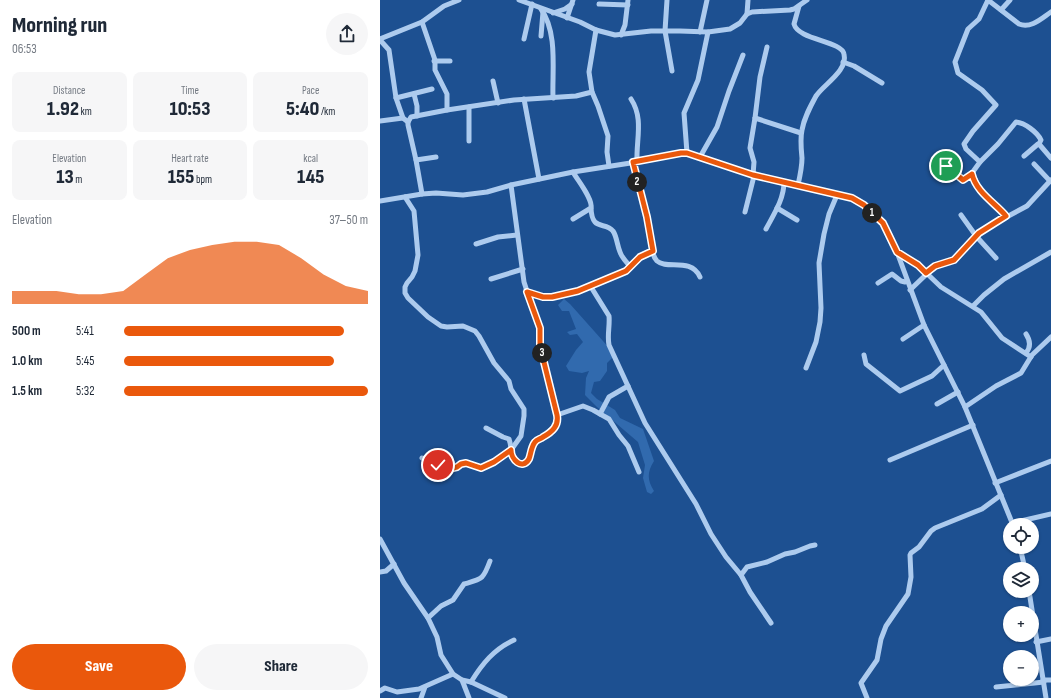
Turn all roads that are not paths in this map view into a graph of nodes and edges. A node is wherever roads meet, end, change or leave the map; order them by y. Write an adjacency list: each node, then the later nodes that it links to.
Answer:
1 (457, 0): 20 (street)
2 (519, 0): 11 (street)
3 (667, 0): 23 (street)
4 (707, 0): 21 (street)
5 (748, 0): 18 (street)
6 (807, 0): 13 (street)
7 (988, 0): 15 (street); 64 (street)
8 (1010, 0): 15 (street)
9 (572, 2): 17 (street); 19 (street)
10 (628, 2): 12 (street); 27 (street)
11 (530, 3): 14 (street); 29 (street)
12 (599, 4)
13 (799, 6): 18 (street); 35 (street)
14 (542, 10): 17 (street); 28 (street); 43 (street)
15 (1000, 10): 16 (street)
16 (1051, 12)
17 (553, 14): 19 (street)
18 (747, 14): 26 (street)
19 (567, 18): 22 (street)
20 (422, 22): 30 (street); 33 (street)
21 (702, 22): 24 (street); 25 (street)
22 (596, 30): 27 (street); 40 (street)
23 (665, 31): 24 (street); 27 (street); 36 (street)
24 (694, 32): 25 (street)
25 (700, 32): 26 (street)
26 (708, 32): 57 (street)
27 (621, 35)
28 (541, 36)
29 (524, 39)
30 (380, 40): 42 (street)
31 (767, 47): 51 (street)
32 (743, 56): 60 (street)
33 (434, 61): 34 (street); 48 (street)
34 (450, 61)
35 (843, 62): 38 (street); 54 (street)
36 (672, 71)
37 (493, 81): 46 (street)
38 (882, 83)
39 (432, 89): 41 (street)
40 (592, 92): 43 (street); 67 (street)
41 (414, 94): 42 (street); 49 (street)
42 (396, 98): 50 (street)
43 (553, 98): 44 (street)
44 (524, 99): 46 (street); 71 (street)
45 (631, 99): 63 (street)
46 (498, 103): 47 (street)
47 (469, 107): 48 (street); 55 (street)
48 (447, 110): 49 (street)
49 (417, 116): 53 (street)
50 (403, 118): 52 (street); 53 (street)
51 (755, 118): 54 (street); 70 (street)
52 (380, 121)
53 (408, 122): 62 (street)
54 (801, 133): 75 (street)
55 (469, 141)
56 (1039, 144): 58 (street); 61 (street); 64 (street)
57 (687, 153): 60 (street); 63 (street)
58 (1024, 156)
59 (436, 157): 62 (street)
60 (700, 157): 70 (street)
61 (1051, 158)
62 (416, 160): 76 (street)
63 (635, 162): 67 (street); 91 (street)
64 (980, 162): 69 (street)
65 (943, 163): 69 (street)
66 (1034, 164): 72 (street)
67 (609, 166): 68 (street)
68 (573, 172): 71 (street); 80 (street)
69 (972, 174): 84 (street)
70 (754, 176): 73 (street); 82 (street)
71 (539, 179): 74 (street)
72 (1050, 181): 84 (street)
73 (784, 182): 75 (street); 81 (street)
74 (511, 185): 76 (street); 88 (street)
75 (798, 185): 77 (street)
76 (422, 194): 78 (street)
77 (837, 195): 92 (street); 113 (street)
78 (405, 197): 79 (street); 122 (street)
79 (380, 201)
80 (591, 208): 85 (street); 95 (street)
81 (777, 208): 86 (street); 87 (street)
82 (745, 212)
83 (961, 215): 89 (street)
84 (1006, 216): 89 (street)
85 (573, 219)
86 (797, 220)
87 (766, 229)
88 (517, 235): 90 (street); 96 (street)
89 (976, 236): 94 (street); 97 (street)
90 (476, 244)
91 (653, 251): 95 (street); 98 (street)
92 (897, 252): 97 (street); 100 (street)
93 (1051, 252): 105 (street)
94 (996, 258)
95 (631, 267): 102 (street)
96 (523, 269): 99 (street); 104 (street)
97 (926, 273): 103 (street); 105 (street)
98 (700, 277)
99 (491, 279)
100 (907, 281): 101 (street); 103 (street)
101 (878, 283)
102 (591, 287): 104 (street); 114 (street)
103 (910, 290): 106 (street)
104 (527, 292): 119 (street)
105 (973, 306): 111 (street)
106 (924, 325): 109 (street); 112 (street)
107 (1026, 334): 111 (street)
108 (1051, 337): 111 (street)
109 (903, 339)
110 (864, 355): 112 (street)
111 (1029, 355): 117 (street)
112 (944, 365): 115 (street)
113 (806, 368)
114 (628, 386): 118 (street); 137 (street)
115 (958, 392): 116 (street); 117 (street)
116 (937, 404)
117 (965, 407): 120 (street)
118 (600, 414): 119 (street); 126 (street)
119 (557, 415): 122 (street)
120 (973, 425): 124 (street); 127 (street)
121 (486, 428): 122 (street)
122 (511, 450): 123 (street)
123 (422, 458)
124 (890, 460)
125 (1051, 460): 127 (street)
126 (639, 472)
127 (995, 483): 128 (street)
128 (1001, 495): 130 (street); 155 (street)
129 (1051, 514): 131 (street)
130 (1010, 518)
131 (1035, 518)
132 (380, 539): 135 (street)
133 (815, 545): 137 (street)
134 (490, 561): 138 (street)
135 (394, 564): 136 (street); 138 (street)
136 (380, 572)
137 (741, 575): 139 (street)
138 (428, 618): 144 (street)
139 (771, 623)
140 (1051, 639): 142 (street)
141 (514, 640): 148 (street)
142 (1039, 641)
143 (1036, 642): 147 (street)
144 (453, 674): 145 (street); 149 (street)
145 (462, 680): 148 (street); 153 (street)
146 (1051, 680): 147 (street)
147 (1043, 681): 150 (street); 156 (street)
148 (471, 682): 154 (street)
149 (425, 687): 151 (street); 152 (street)
150 (996, 688)
151 (380, 691)
152 (421, 698)
153 (469, 698)
154 (505, 698)
155 (867, 698)
156 (1046, 698)

